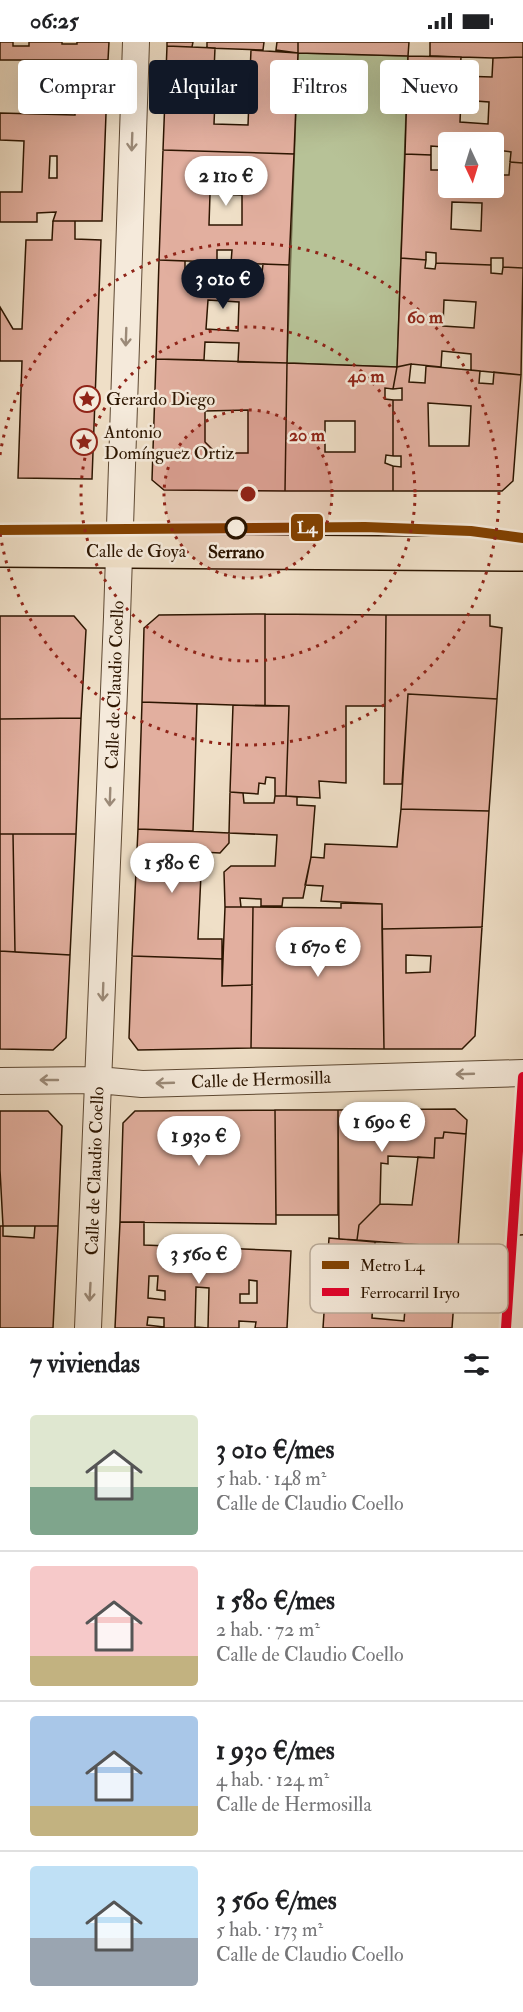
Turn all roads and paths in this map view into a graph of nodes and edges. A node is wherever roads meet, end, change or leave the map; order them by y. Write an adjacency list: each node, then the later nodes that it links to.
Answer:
1 (135, 42): 3 (street, Calle de Claudio Coello, one-way to 3)
2 (0, 550): 3 (main road, Calle de Goya)
3 (119, 550): 4 (main road, Calle de Goya); 6 (street, Calle de Claudio Coello, one-way to 6)
4 (523, 554)
5 (523, 1073): 6 (street, Calle de Hermosilla, one-way to 6)
6 (98, 1080): 7 (street, Calle de Hermosilla, one-way to 7); 9 (street, Calle de Claudio Coello, one-way to 9)
7 (0, 1081)
8 (523, 1252): 10 (main road)
9 (88, 1328)
10 (518, 1328)

